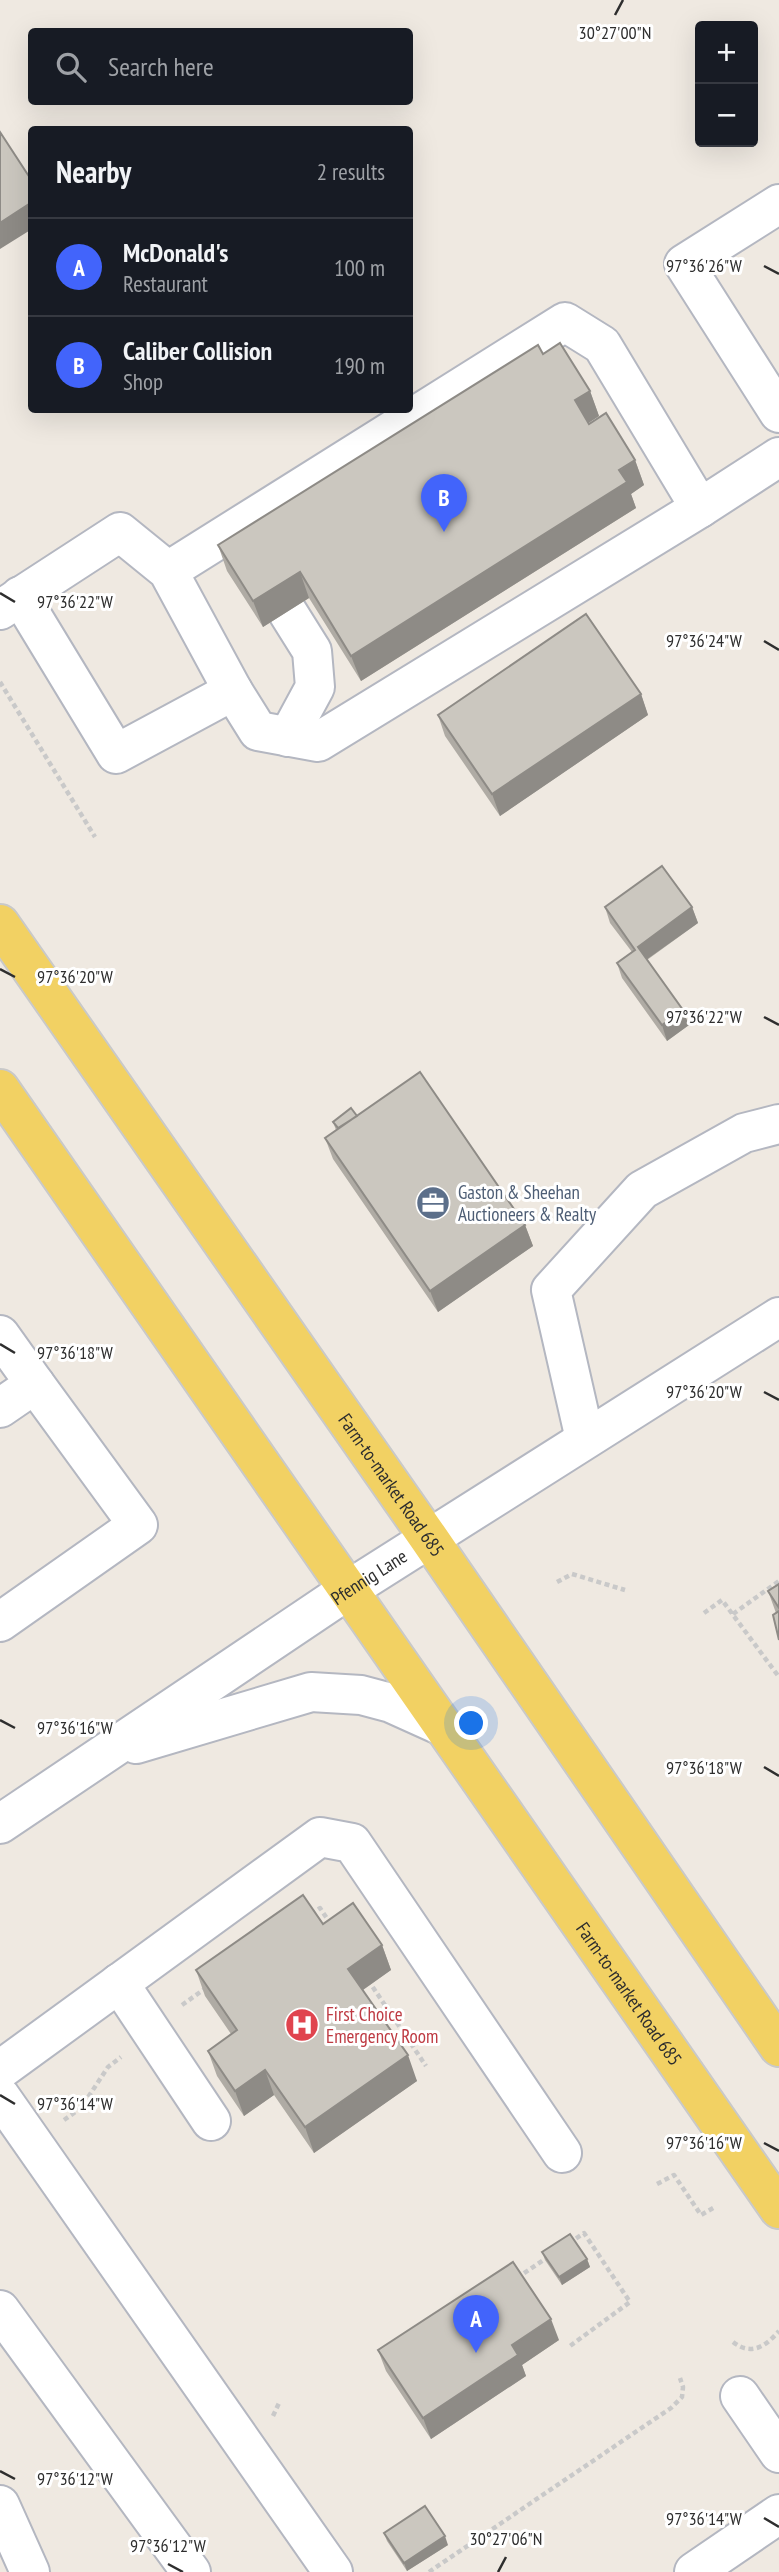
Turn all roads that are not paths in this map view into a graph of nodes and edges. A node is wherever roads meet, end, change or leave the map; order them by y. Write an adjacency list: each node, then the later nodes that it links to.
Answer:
1 (779, 204): 2 (street)
2 (779, 413)
3 (779, 457): 4 (street)
4 (700, 508): 5 (street); 9 (street)
5 (235, 529): 6 (street); 9 (street)
6 (168, 571): 7 (street); 8 (street)
7 (10, 603): 8 (street)
8 (233, 691): 9 (street)
9 (288, 737)
10 (0, 924): 18 (main road, Farm-to-market Road 685)
11 (0, 1089): 19 (main road, Farm-to-market Road 685)
12 (779, 1124): 17 (street)
13 (779, 1317): 17 (street, Pfennig Lane)
14 (0, 1335): 15 (street)
15 (35, 1384): 16 (street); 20 (street)
16 (0, 1408)
17 (585, 1439): 18 (street, Pfennig Lane)
18 (428, 1537): 19 (street, Pfennig Lane); 25 (main road, Farm-to-market Road 685)
19 (348, 1590): 21 (main road, Farm-to-market Road 685); 22 (street, Pfennig Lane)
20 (0, 1622)
21 (442, 1726): 22 (street); 30 (main road, Farm-to-market Road 685)
22 (100, 1755): 23 (street, Pfennig Lane)
23 (0, 1824)
24 (119, 1983): 26 (street); 28 (street); 29 (street)
25 (779, 2047)
26 (0, 2070)
27 (0, 2096): 38 (street)
28 (211, 2121)
29 (562, 2153)
30 (779, 2209)
31 (0, 2310): 37 (street)
32 (740, 2396): 33 (street)
33 (779, 2453)
34 (0, 2505): 36 (street)
35 (779, 2514): 39 (street)
36 (30, 2572)
37 (191, 2572)
38 (333, 2572)
39 (694, 2572)

